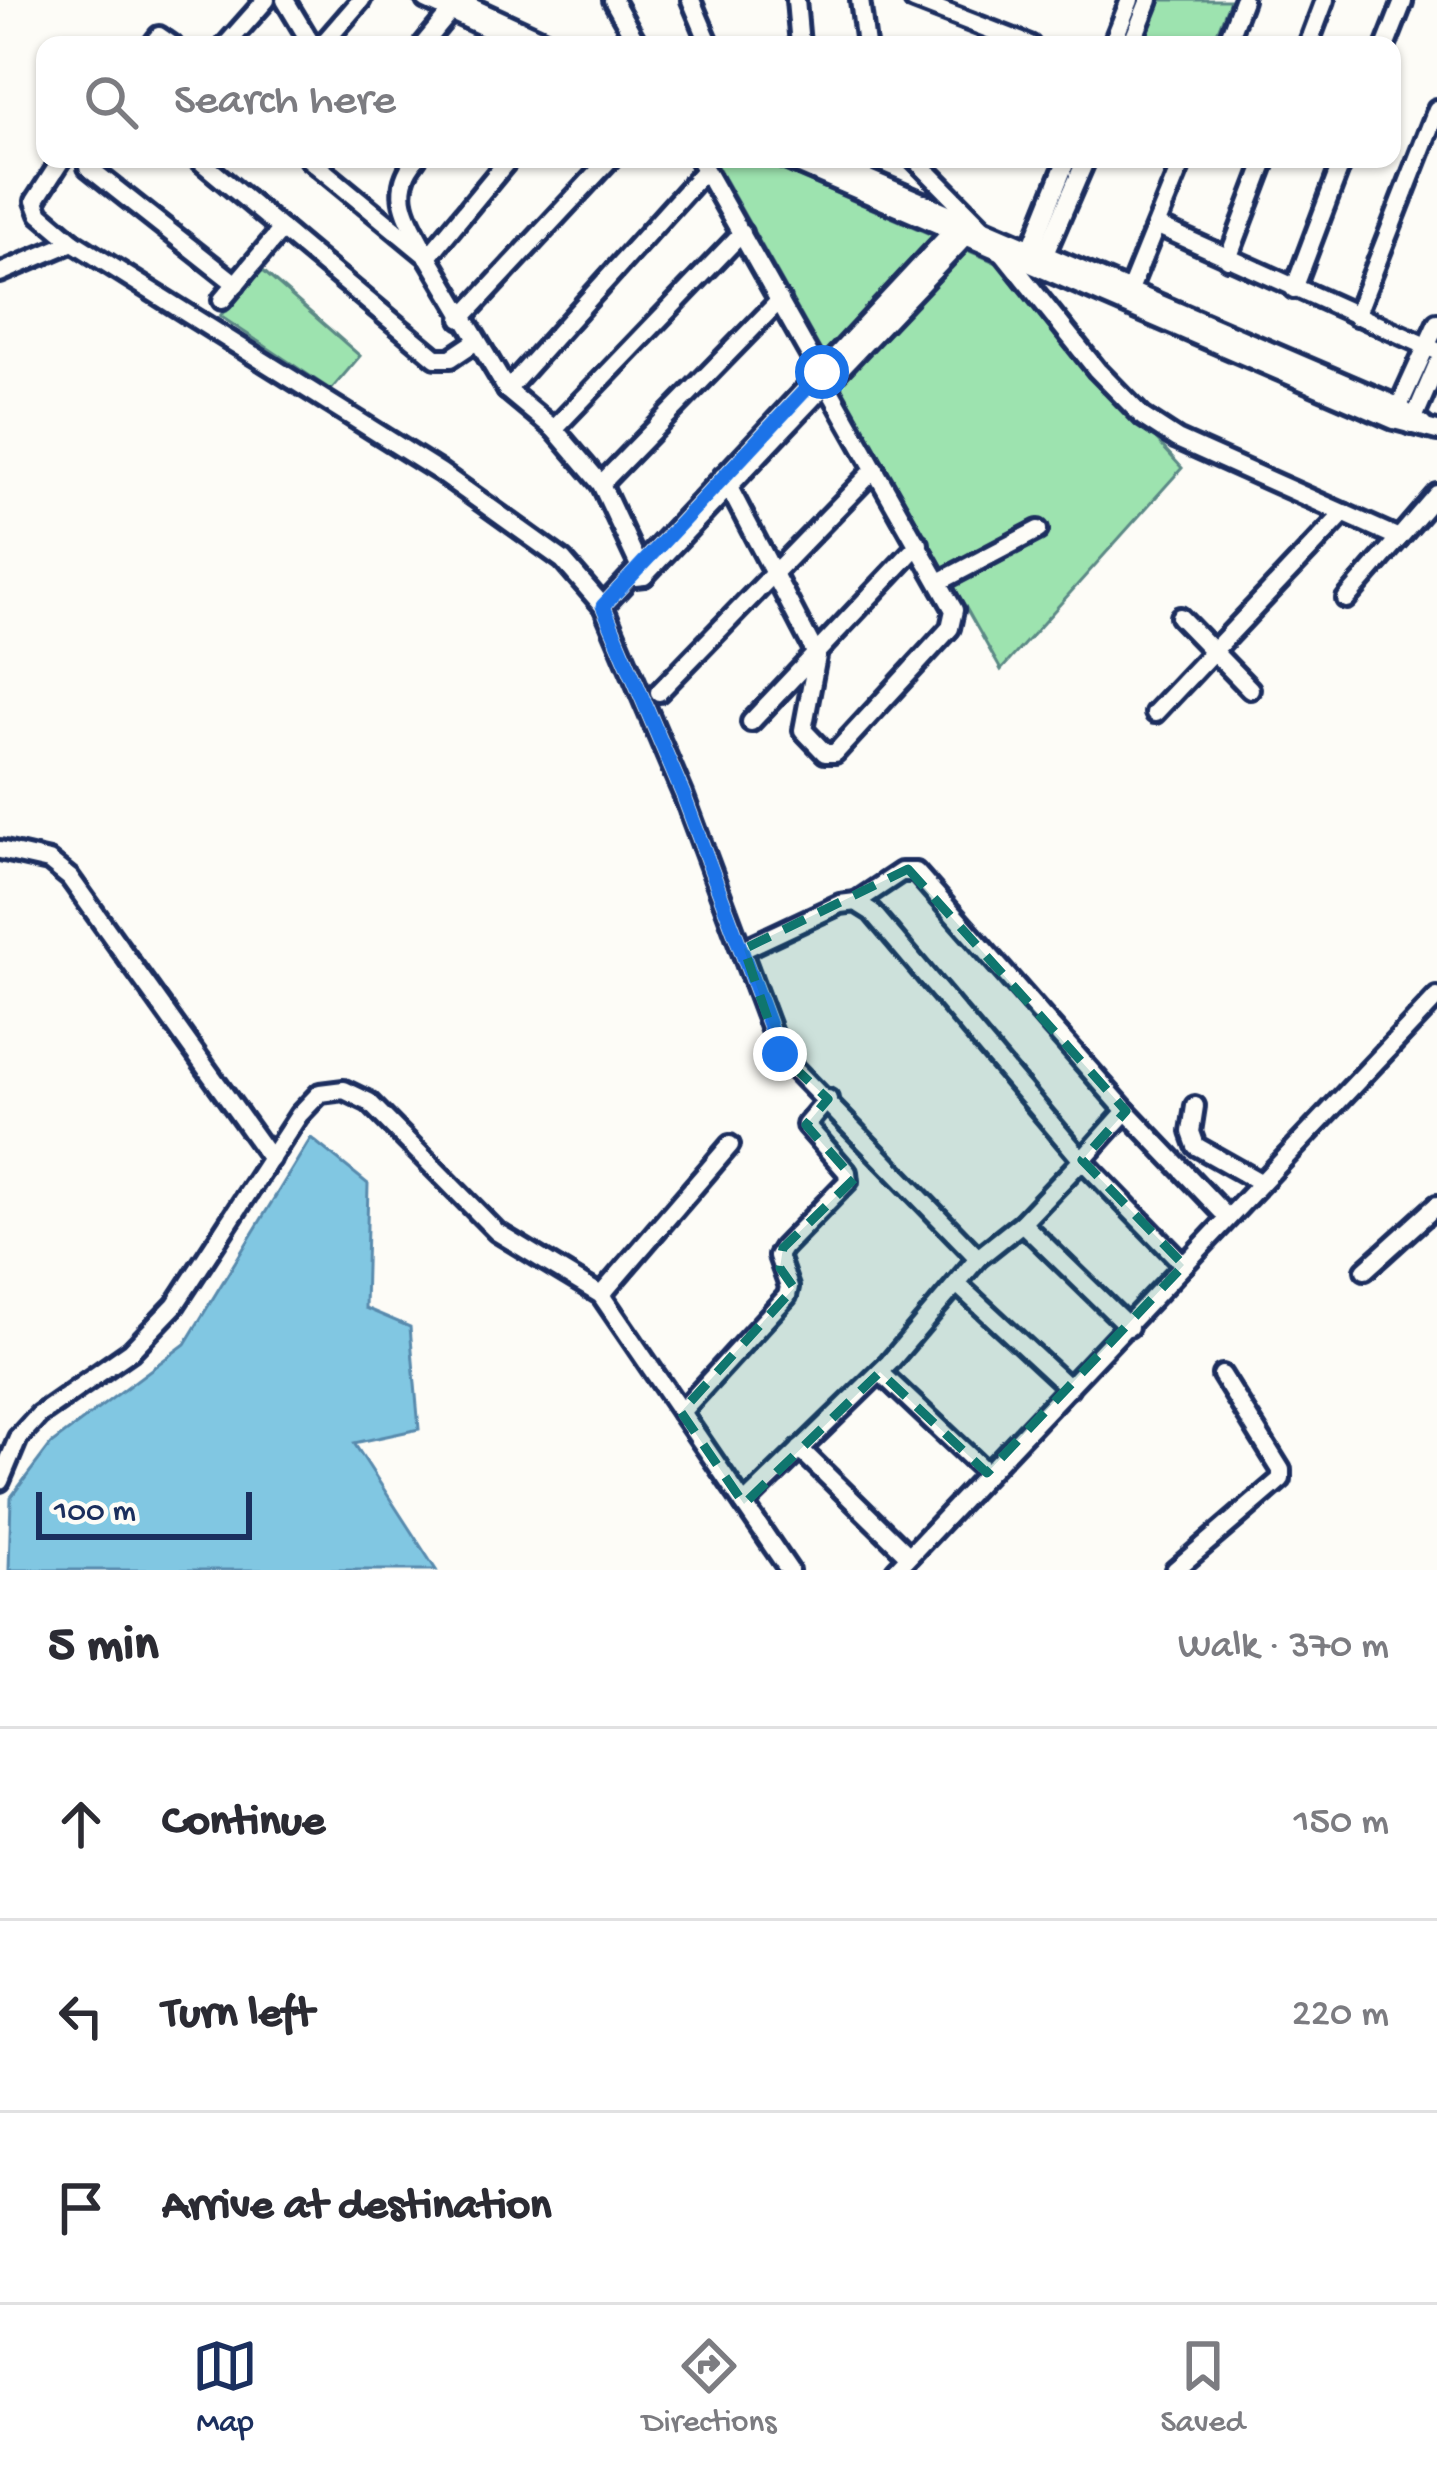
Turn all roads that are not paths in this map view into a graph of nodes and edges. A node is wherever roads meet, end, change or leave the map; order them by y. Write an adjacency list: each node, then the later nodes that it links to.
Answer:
1 (266, 0): 16 (street)
2 (285, 0): 17 (street)
3 (361, 0): 18 (street)
4 (426, 0): 15 (street)
5 (613, 0): 22 (street)
6 (691, 0): 23 (street)
7 (796, 0): 24 (street)
8 (860, 0): 25 (street)
9 (914, 0): 26 (street)
10 (1243, 0): 29 (street)
11 (1325, 0): 30 (street)
12 (1403, 2): 31 (street)
13 (1134, 3): 27 (street); 28 (street)
14 (479, 4): 15 (street); 21 (street)
15 (454, 6): 19 (street); 20 (street)
16 (234, 36)
17 (307, 36)
18 (330, 36)
19 (430, 36)
20 (509, 36)
21 (513, 36)
22 (633, 36)
23 (706, 36)
24 (799, 36)
25 (865, 36)
26 (1007, 36)
27 (1117, 36)
28 (1132, 36)
29 (1229, 36)
30 (1311, 36)
31 (1390, 36)
32 (1437, 109): 65 (street)
33 (56, 168): 54 (street)
34 (89, 168): 60 (street)
35 (209, 168): 52 (street)
36 (320, 168): 56 (street)
37 (409, 168): 56 (street)
38 (502, 168): 56 (street)
39 (602, 168): 66 (street)
40 (699, 168): 72 (street)
41 (704, 168): 53 (street)
42 (810, 168): 51 (street)
43 (841, 168): 51 (street)
44 (922, 168): 51 (street)
45 (1064, 168): 57 (street)
46 (1081, 168): 57 (street)
47 (1181, 168): 50 (street)
48 (1263, 168): 58 (street)
49 (1340, 168): 61 (street)
50 (1159, 226): 58 (street); 62 (street)
51 (968, 228): 55 (street); 57 (street); 71 (street)
52 (282, 230): 60 (street); 68 (street)
53 (742, 232): 64 (street); 74 (street)
54 (74, 242): 59 (street); 87 (street)
55 (1004, 254): 57 (street); 79 (street)
56 (428, 257): 66 (street)
57 (1035, 258): 62 (street)
58 (1228, 259): 61 (street)
59 (0, 273)
60 (236, 284): 63 (street)
61 (1294, 289): 65 (street)
62 (1126, 299): 73 (street)
63 (222, 300)
64 (781, 300): 71 (street); 77 (street)
65 (1356, 316): 69 (street)
66 (461, 319): 68 (street)
67 (1437, 323): 69 (street)
68 (476, 342): 72 (street)
69 (1432, 349): 73 (street)
70 (1437, 365): 73 (street)
71 (826, 378): 75 (street); 76 (street)
72 (507, 390): 74 (street)
73 (1413, 420)
74 (554, 429): 77 (street)
75 (875, 469): 82 (street); 83 (street)
76 (726, 481): 83 (street); 84 (street)
77 (601, 484): 84 (street)
78 (1437, 494): 81 (street)
79 (1344, 512): 81 (street); 89 (street)
80 (1038, 530): 85 (street)
81 (1400, 538): 86 (street)
82 (919, 544): 85 (street); 90 (street)
83 (776, 571): 90 (street); 92 (street)
84 (637, 573): 87 (street)
85 (939, 582): 90 (street)
86 (1346, 599)
87 (603, 606): 97 (street)
88 (1180, 617): 89 (street)
89 (1213, 652): 91 (street); 93 (street)
90 (817, 656): 94 (street)
91 (1250, 689)
92 (659, 692)
93 (1155, 713)
94 (751, 722)
95 (0, 850): 103 (street)
96 (856, 902): 97 (street); 101 (street); 104 (street)
97 (744, 949): 99 (street)
98 (1437, 997): 105 (street)
99 (828, 1099): 109 (street); 118 (street)
100 (1195, 1106): 105 (street)
101 (1126, 1111): 104 (street); 107 (street)
102 (730, 1145): 113 (street)
103 (272, 1159): 113 (street); 121 (street)
104 (1082, 1160): 108 (street); 110 (street)
105 (1259, 1182): 107 (street)
106 (1433, 1216): 111 (street)
107 (1228, 1218): 110 (street)
108 (1022, 1223): 109 (street); 114 (street)
109 (978, 1258): 112 (street)
110 (1184, 1265): 114 (street)
111 (1365, 1270)
112 (958, 1285): 115 (street); 117 (street)
113 (601, 1294): 118 (street)
114 (1129, 1327): 117 (street)
115 (880, 1372): 119 (street); 120 (street)
116 (1222, 1375): 125 (street)
117 (1069, 1388): 120 (street)
118 (681, 1412): 122 (street)
119 (800, 1449): 122 (street); 123 (street)
120 (987, 1473): 123 (street)
121 (0, 1481)
122 (744, 1504): 124 (street)
123 (902, 1563)
124 (789, 1570)
125 (1175, 1570)

